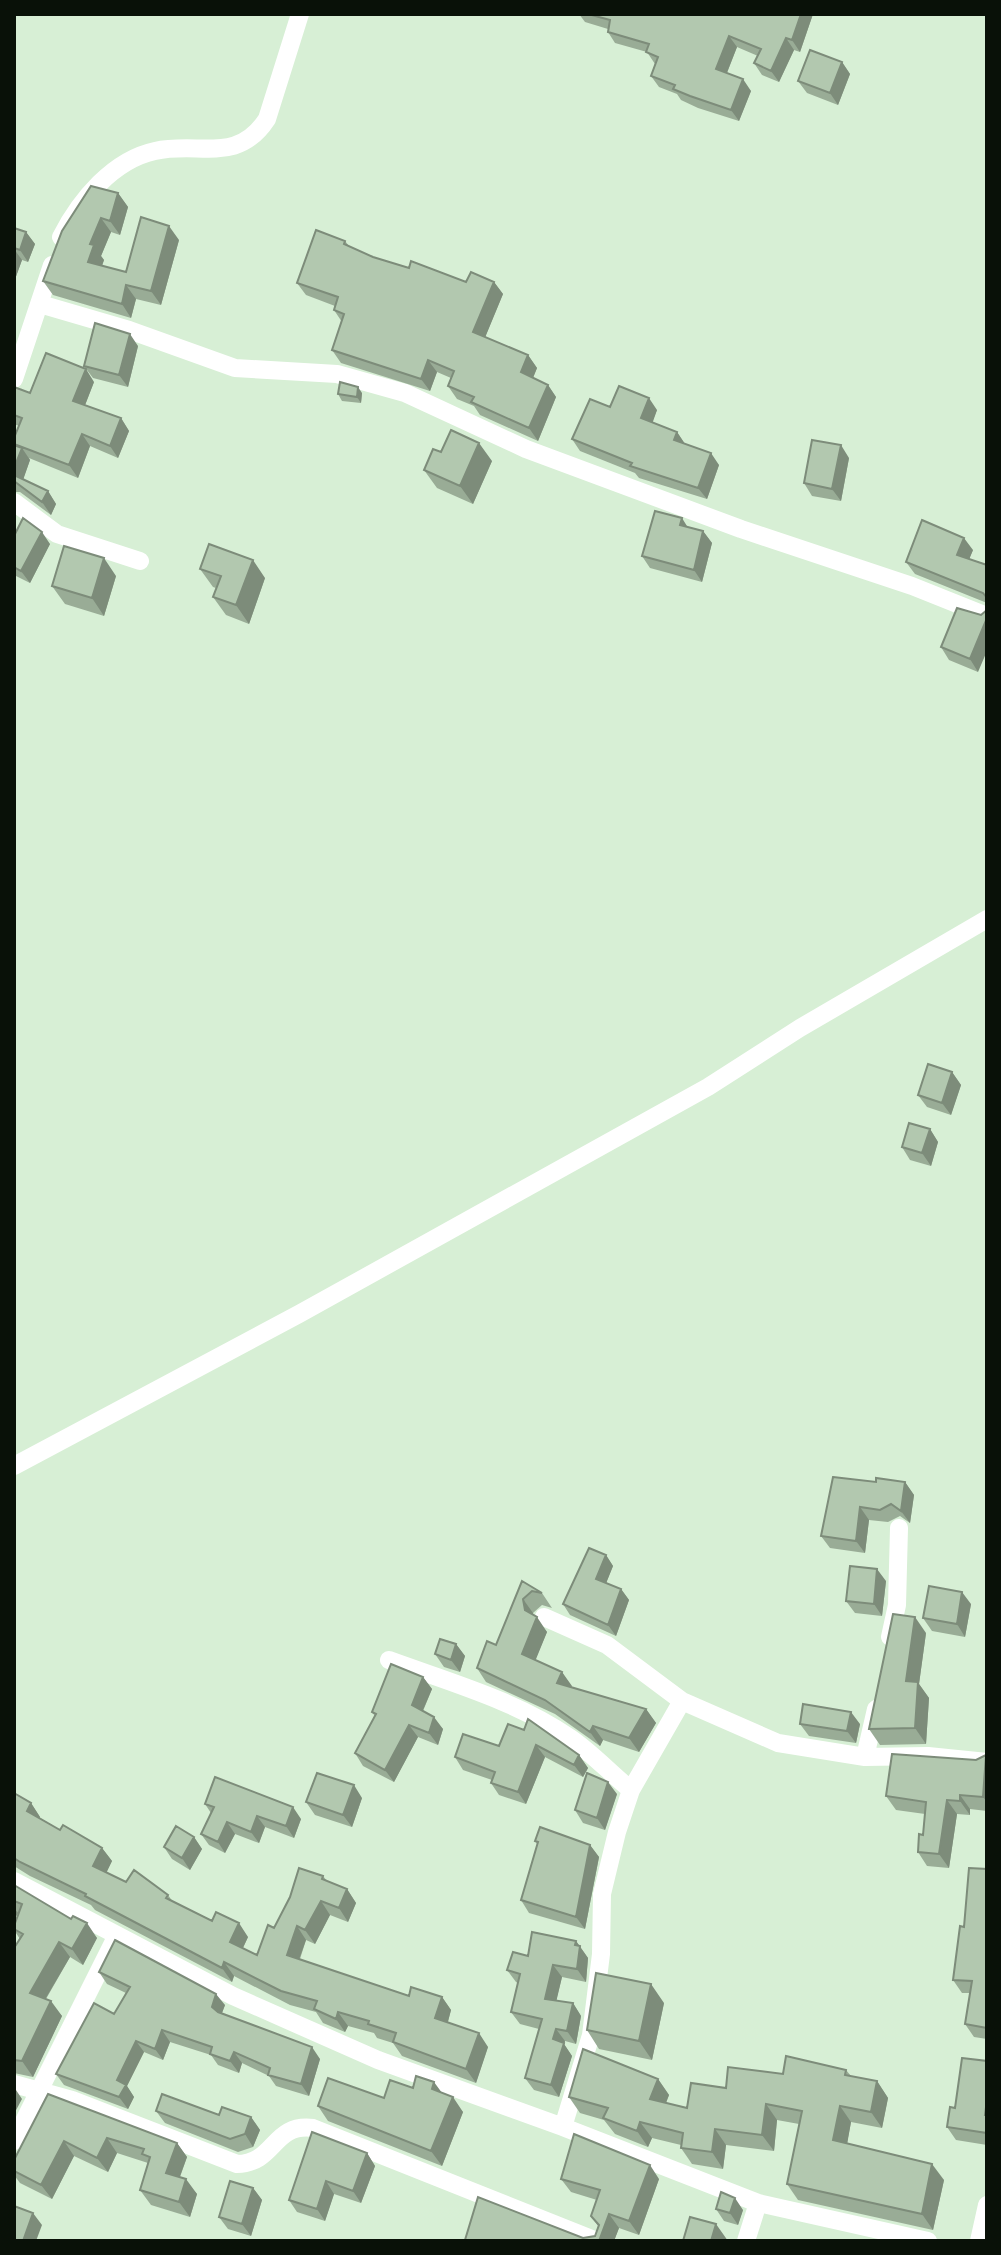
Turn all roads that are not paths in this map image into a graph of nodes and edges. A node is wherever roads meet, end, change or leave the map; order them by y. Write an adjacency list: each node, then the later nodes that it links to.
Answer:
1 (300, 14): 2 (street)
2 (40, 304): 3 (street); 6 (street)
3 (14, 379)
4 (14, 502): 5 (street)
5 (140, 561)
6 (987, 616)
7 (987, 919): 8 (street)
8 (14, 1466)
9 (899, 1528): 11 (street)
10 (544, 1617): 14 (street)
11 (888, 1649)
12 (389, 1660): 17 (street)
13 (881, 1688): 15 (street)
14 (682, 1701): 15 (street); 17 (street)
15 (865, 1757): 16 (street)
16 (987, 1762)
17 (631, 1790): 22 (street)
18 (14, 1881): 19 (street)
19 (116, 1937): 21 (street); 22 (street)
20 (14, 2084): 21 (street)
21 (37, 2090): 23 (street); 26 (street)
22 (563, 2127): 24 (street)
23 (14, 2141)
24 (758, 2203): 27 (street); 28 (street)
25 (987, 2205): 29 (street)
26 (597, 2241)
27 (746, 2241)
28 (928, 2241)
29 (979, 2241)

